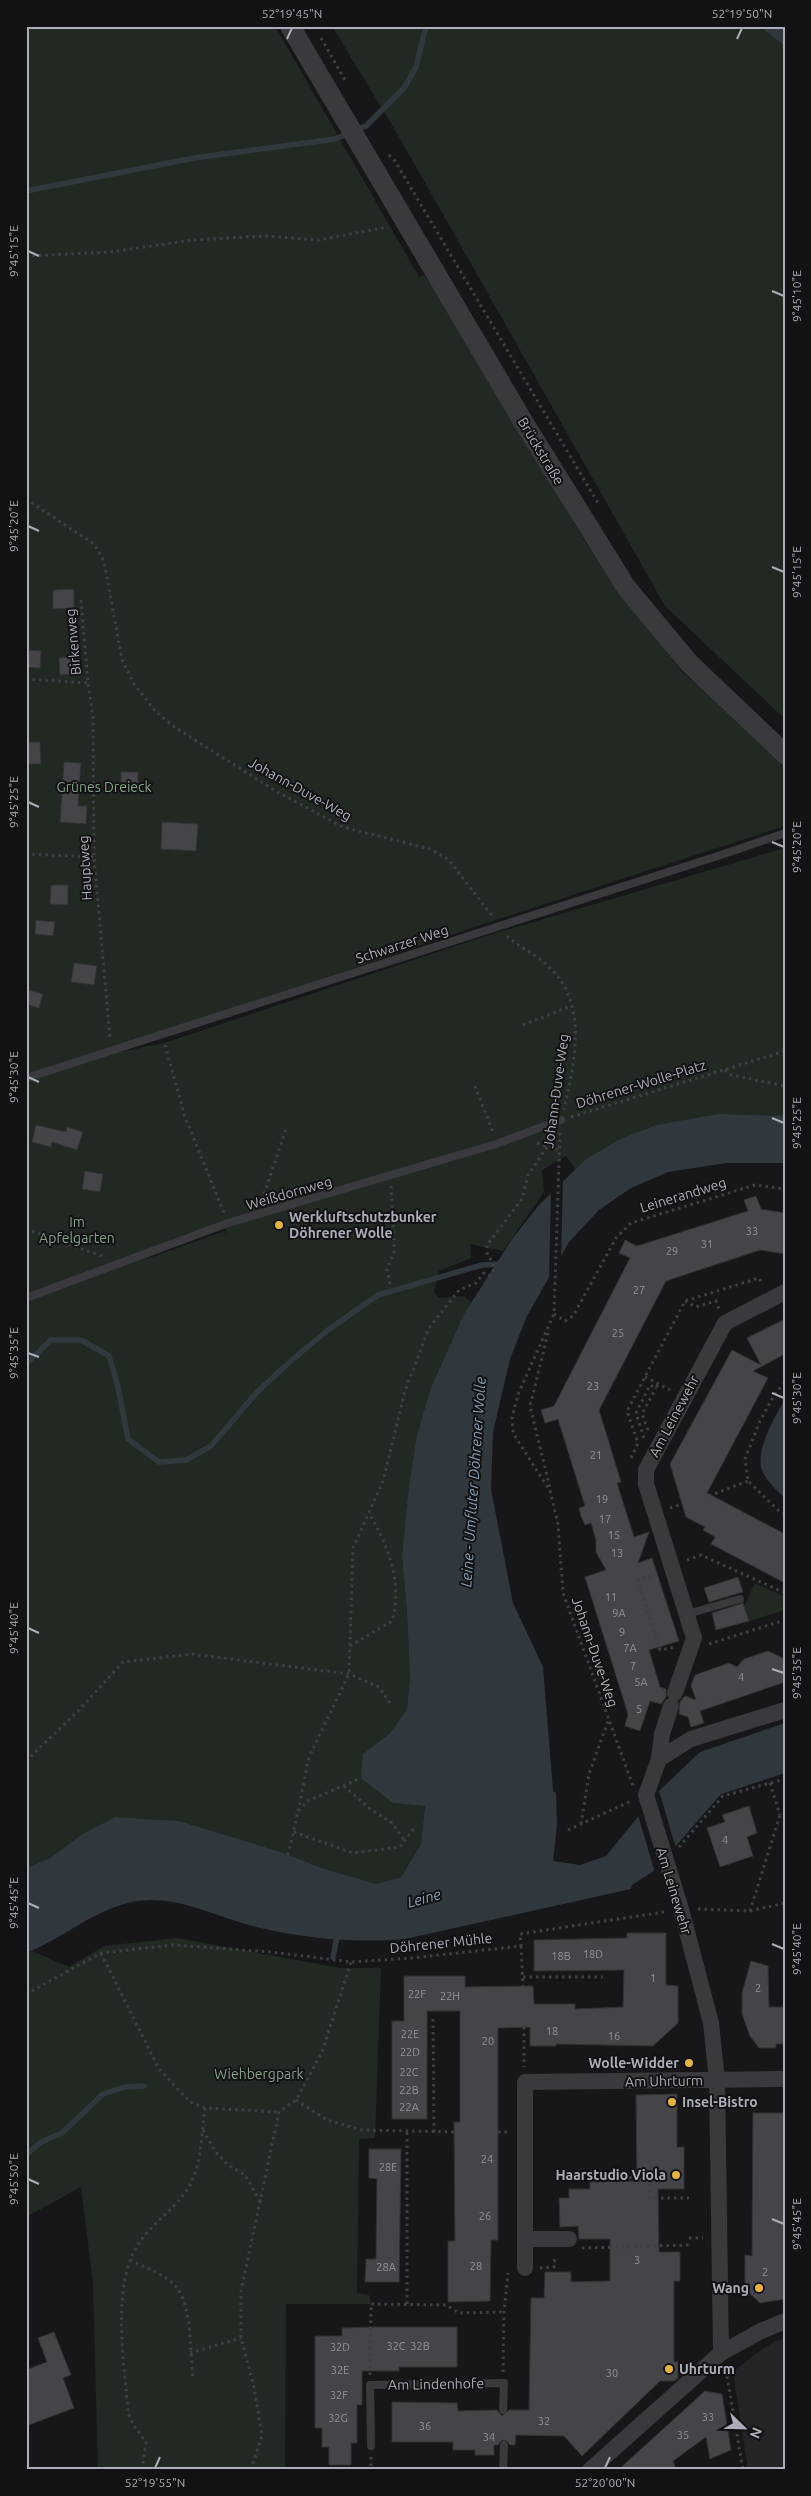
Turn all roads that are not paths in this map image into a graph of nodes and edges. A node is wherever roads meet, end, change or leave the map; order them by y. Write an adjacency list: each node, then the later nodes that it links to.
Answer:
1 (290, 26): 2 (street, Brückstraße)
2 (785, 754)
3 (785, 833): 4 (lane, Schwarzer Weg)
4 (26, 1078)
5 (561, 1120): 7 (lane, Weißdornweg)
6 (785, 1292): 9 (street, Am Leinewehr)
7 (26, 1298)
8 (740, 1599): 9 (lane)
9 (687, 1614): 11 (street, Am Leinewehr)
10 (785, 1710): 11 (street)
11 (659, 1759): 13 (street, Am Leinewehr)
12 (785, 2079): 13 (street)
13 (717, 2080): 14 (street, Am Uhrturm); 18 (street, Am Uhrturm)
14 (525, 2239): 15 (street); 16 (street)
15 (573, 2244)
16 (525, 2268)
17 (785, 2321): 18 (street)
18 (721, 2353): 23 (street)
19 (503, 2410): 21 (lane, Am Lindenhofe)
20 (504, 2445): 22 (lane)
21 (371, 2446)
22 (503, 2470)
23 (590, 2470)

